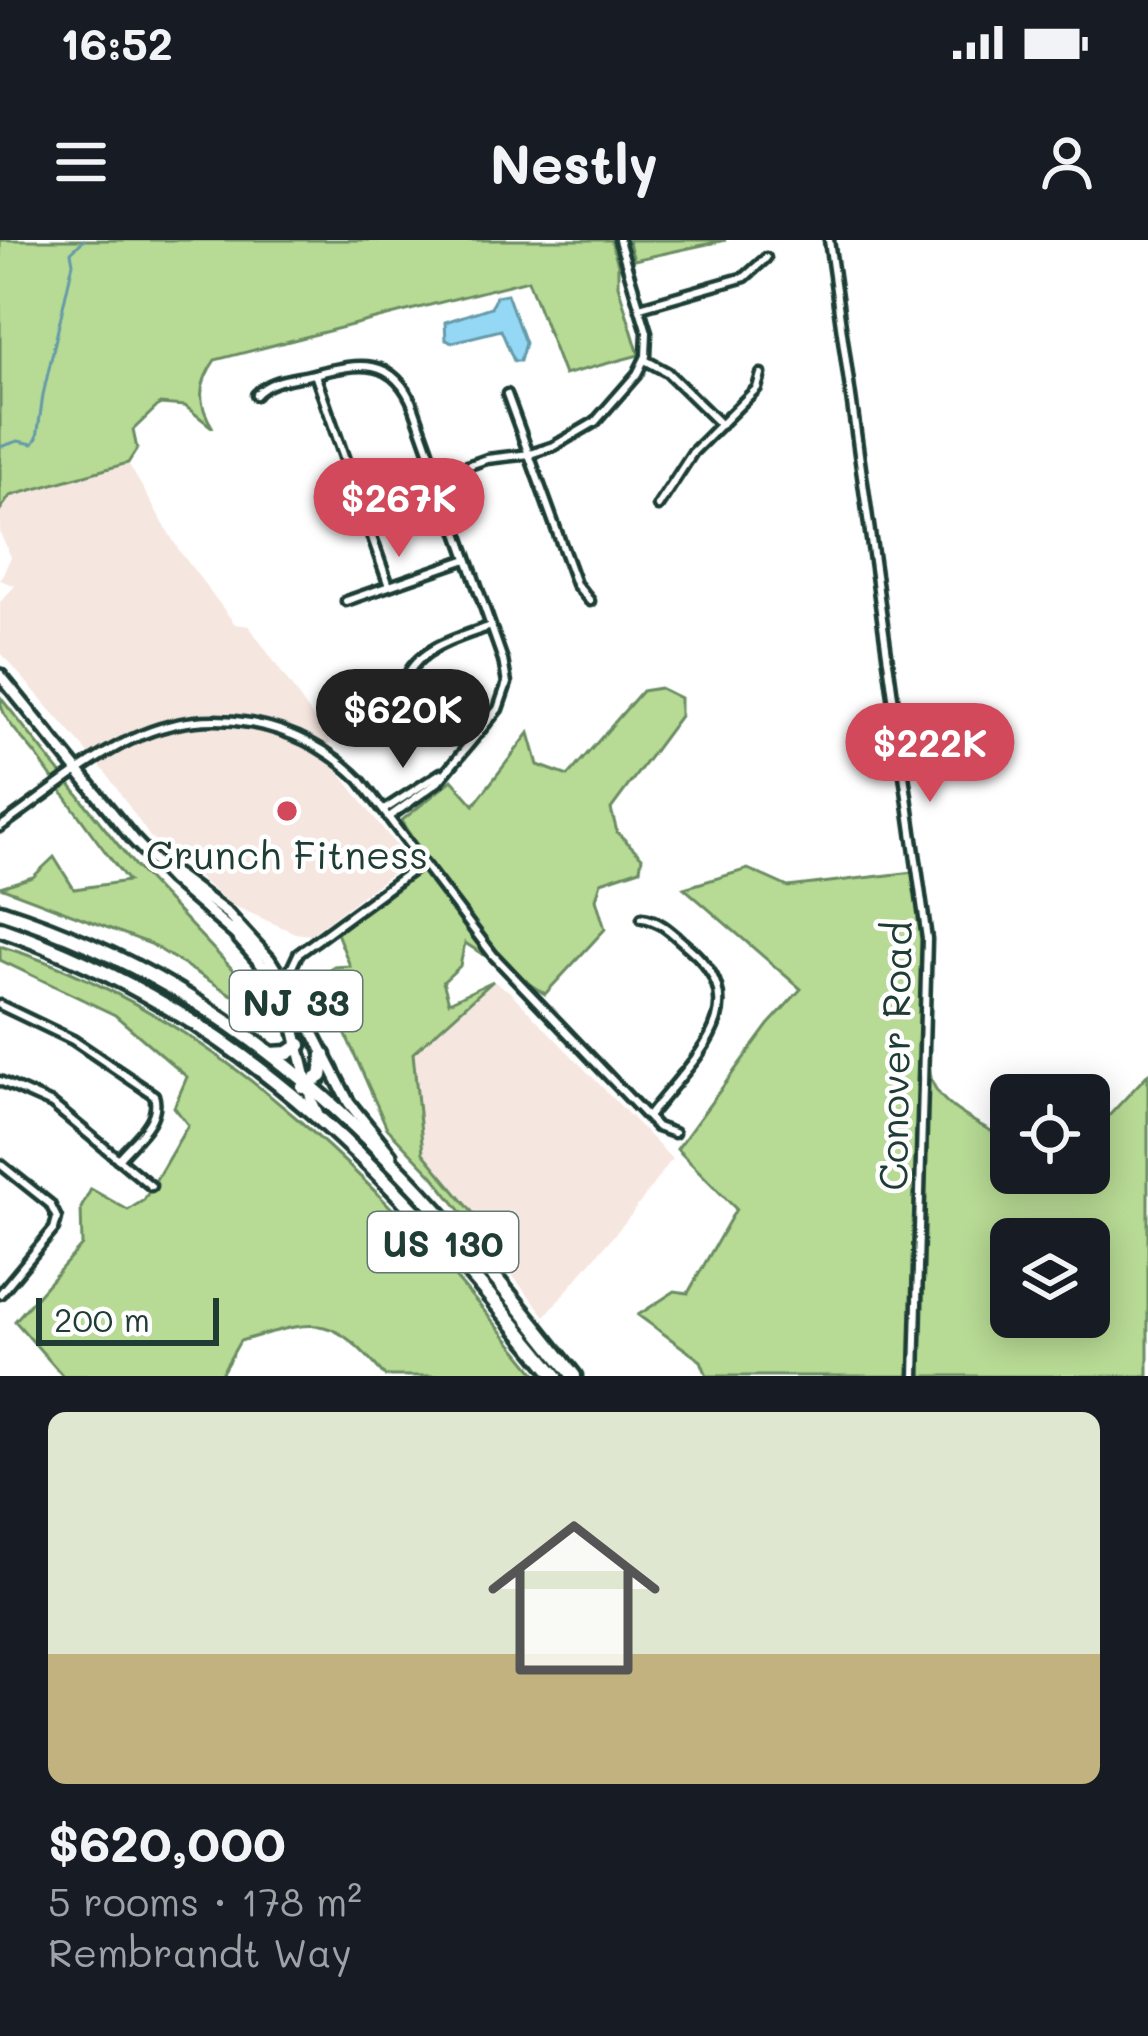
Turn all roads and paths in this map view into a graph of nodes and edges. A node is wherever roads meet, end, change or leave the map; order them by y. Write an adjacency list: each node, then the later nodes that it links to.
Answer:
1 (620, 240): 4 (street)
2 (829, 240): 47 (street, Conover Road)
3 (766, 258): 4 (street)
4 (640, 307): 5 (street)
5 (645, 361): 10 (street); 11 (street)
6 (314, 374): 8 (street); 12 (street); 15 (street)
7 (761, 374): 10 (street)
8 (256, 394)
9 (507, 394): 11 (street)
10 (721, 425): 13 (street)
11 (530, 454): 12 (street); 17 (street)
12 (438, 476): 14 (street)
13 (658, 506)
14 (467, 559): 15 (street); 18 (street)
15 (389, 586): 16 (street)
16 (346, 601)
17 (590, 602)
18 (491, 626): 19 (street); 22 (street)
19 (408, 674)
20 (0, 675): 21 (main road, NJ 33)
21 (79, 772): 22 (street); 23 (street); 24 (main road, NJ 33)
22 (386, 814): 25 (street)
23 (0, 827)
24 (153, 858): 30 (main road, NJ 33); 31 (main road, NJ 33)
25 (422, 862): 30 (street); 38 (street)
26 (0, 910): 32 (highway, US 130)
27 (642, 918): 38 (street)
28 (0, 929): 36 (highway, US 130)
29 (0, 1005): 40 (street)
30 (302, 1012): 33 (main road, NJ 33)
31 (300, 1045): 32 (highway); 35 (main road, NJ 33)
32 (271, 1054): 35 (highway, US 130)
33 (324, 1054): 35 (highway); 42 (main road, NJ 33)
34 (0, 1081): 40 (street)
35 (309, 1084): 36 (highway); 37 (main road, NJ 33); 42 (highway, US 130)
36 (285, 1086): 37 (highway, US 130)
37 (321, 1118): 45 (highway, US 130)
38 (648, 1118): 39 (street)
39 (674, 1133)
40 (118, 1159): 43 (street)
41 (0, 1164): 44 (street)
42 (406, 1174): 46 (highway, US 130)
43 (151, 1186)
44 (0, 1294)
45 (556, 1376)
46 (574, 1376)
47 (915, 1376)

